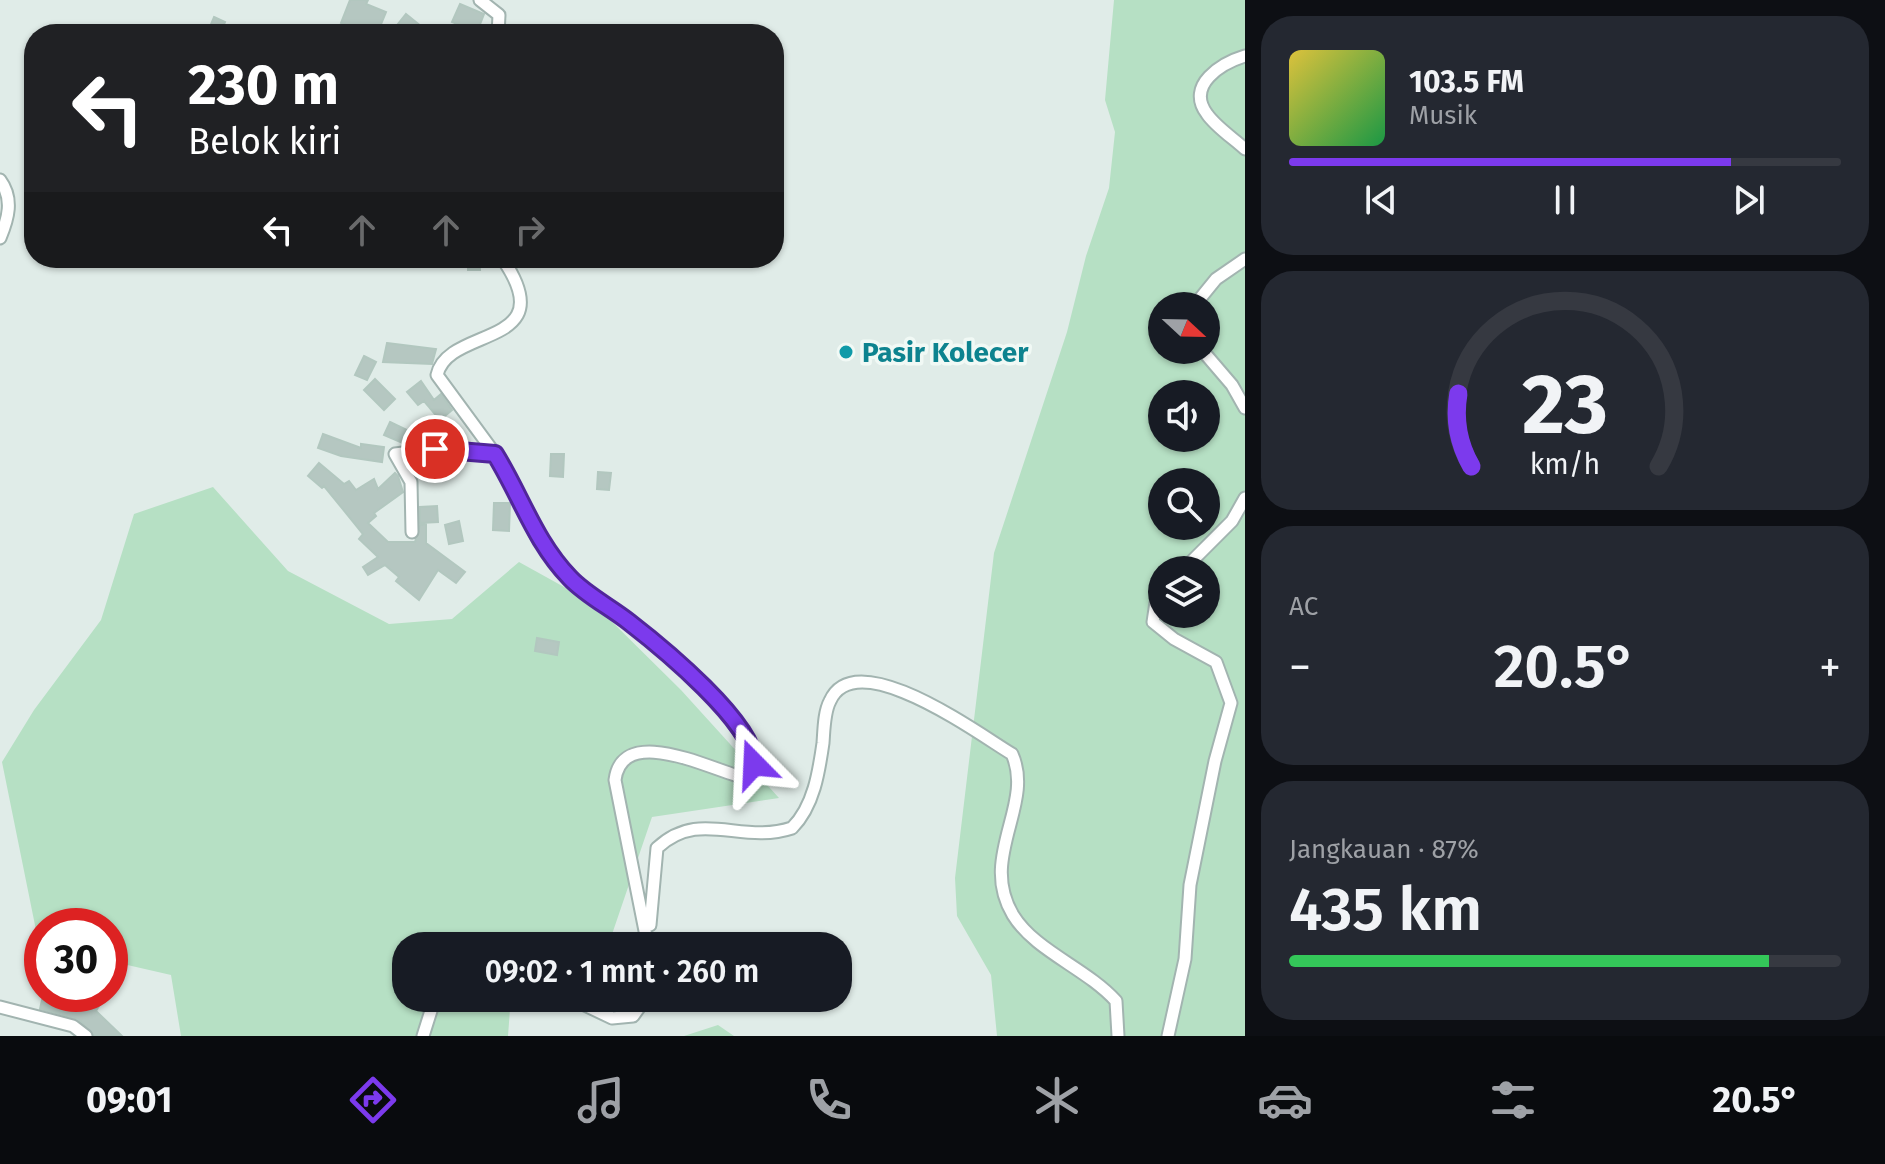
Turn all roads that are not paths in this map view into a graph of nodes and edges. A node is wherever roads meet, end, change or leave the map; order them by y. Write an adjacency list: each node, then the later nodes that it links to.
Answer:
1 (480, 0): 3 (street)
2 (497, 0): 4 (street)
3 (498, 24)
4 (499, 24)
5 (1245, 56): 6 (street)
6 (1245, 149)
7 (0, 180): 8 (street)
8 (0, 238)
9 (1245, 259): 11 (street)
10 (507, 268): 14 (street)
11 (1205, 292)
12 (1214, 364): 13 (street)
13 (1245, 408)
14 (495, 454): 16 (street); 19 (street)
15 (1245, 498): 17 (street)
16 (412, 532)
17 (1197, 556)
18 (1160, 628): 28 (street)
19 (646, 932)
20 (650, 932): 27 (street)
21 (0, 1007): 25 (street)
22 (431, 1012): 26 (street)
23 (599, 1012): 24 (street)
24 (636, 1012)
25 (86, 1036)
26 (423, 1036)
27 (1118, 1036)
28 (1168, 1036)

